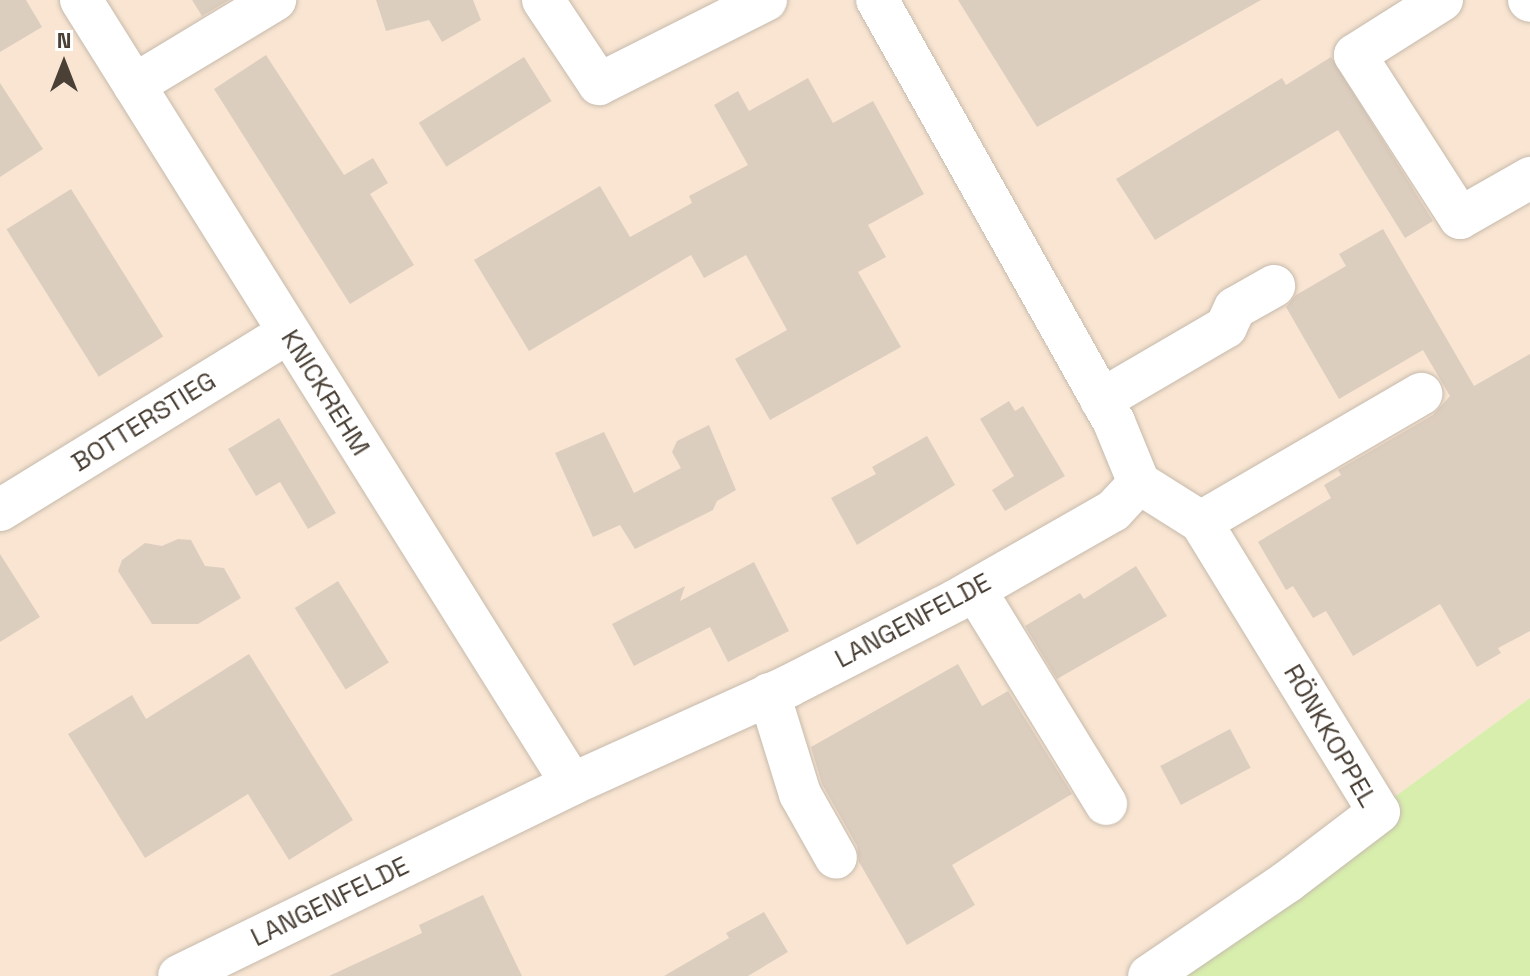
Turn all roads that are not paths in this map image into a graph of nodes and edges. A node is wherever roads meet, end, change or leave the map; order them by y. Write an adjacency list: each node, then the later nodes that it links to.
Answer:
1 (81, 0): 7 (street, KNICKREHM)
2 (275, 0): 7 (street)
3 (543, 0): 4 (street)
4 (766, 0)
5 (877, 0): 12 (street)
6 (1442, 0): 8 (street)
7 (134, 85): 10 (street, KNICKREHM)
8 (1530, 178)
9 (1274, 286): 12 (street)
10 (288, 333): 14 (street, BOTTERSTIEG); 18 (street, KNICKREHM)
11 (1421, 394): 15 (street)
12 (1101, 400): 13 (street)
13 (1139, 483): 15 (street, RÖNKKOPPEL); 16 (street, LANGENFELDE)
14 (0, 510)
15 (1201, 522): 22 (street, RÖNKKOPPEL)
16 (975, 590): 17 (street, LANGENFELDE); 19 (street)
17 (769, 694): 18 (street, LANGENFELDE); 20 (street)
18 (572, 784): 21 (street, LANGENFELDE)
19 (1106, 804)
20 (836, 858)
21 (179, 976)
22 (1149, 976)

